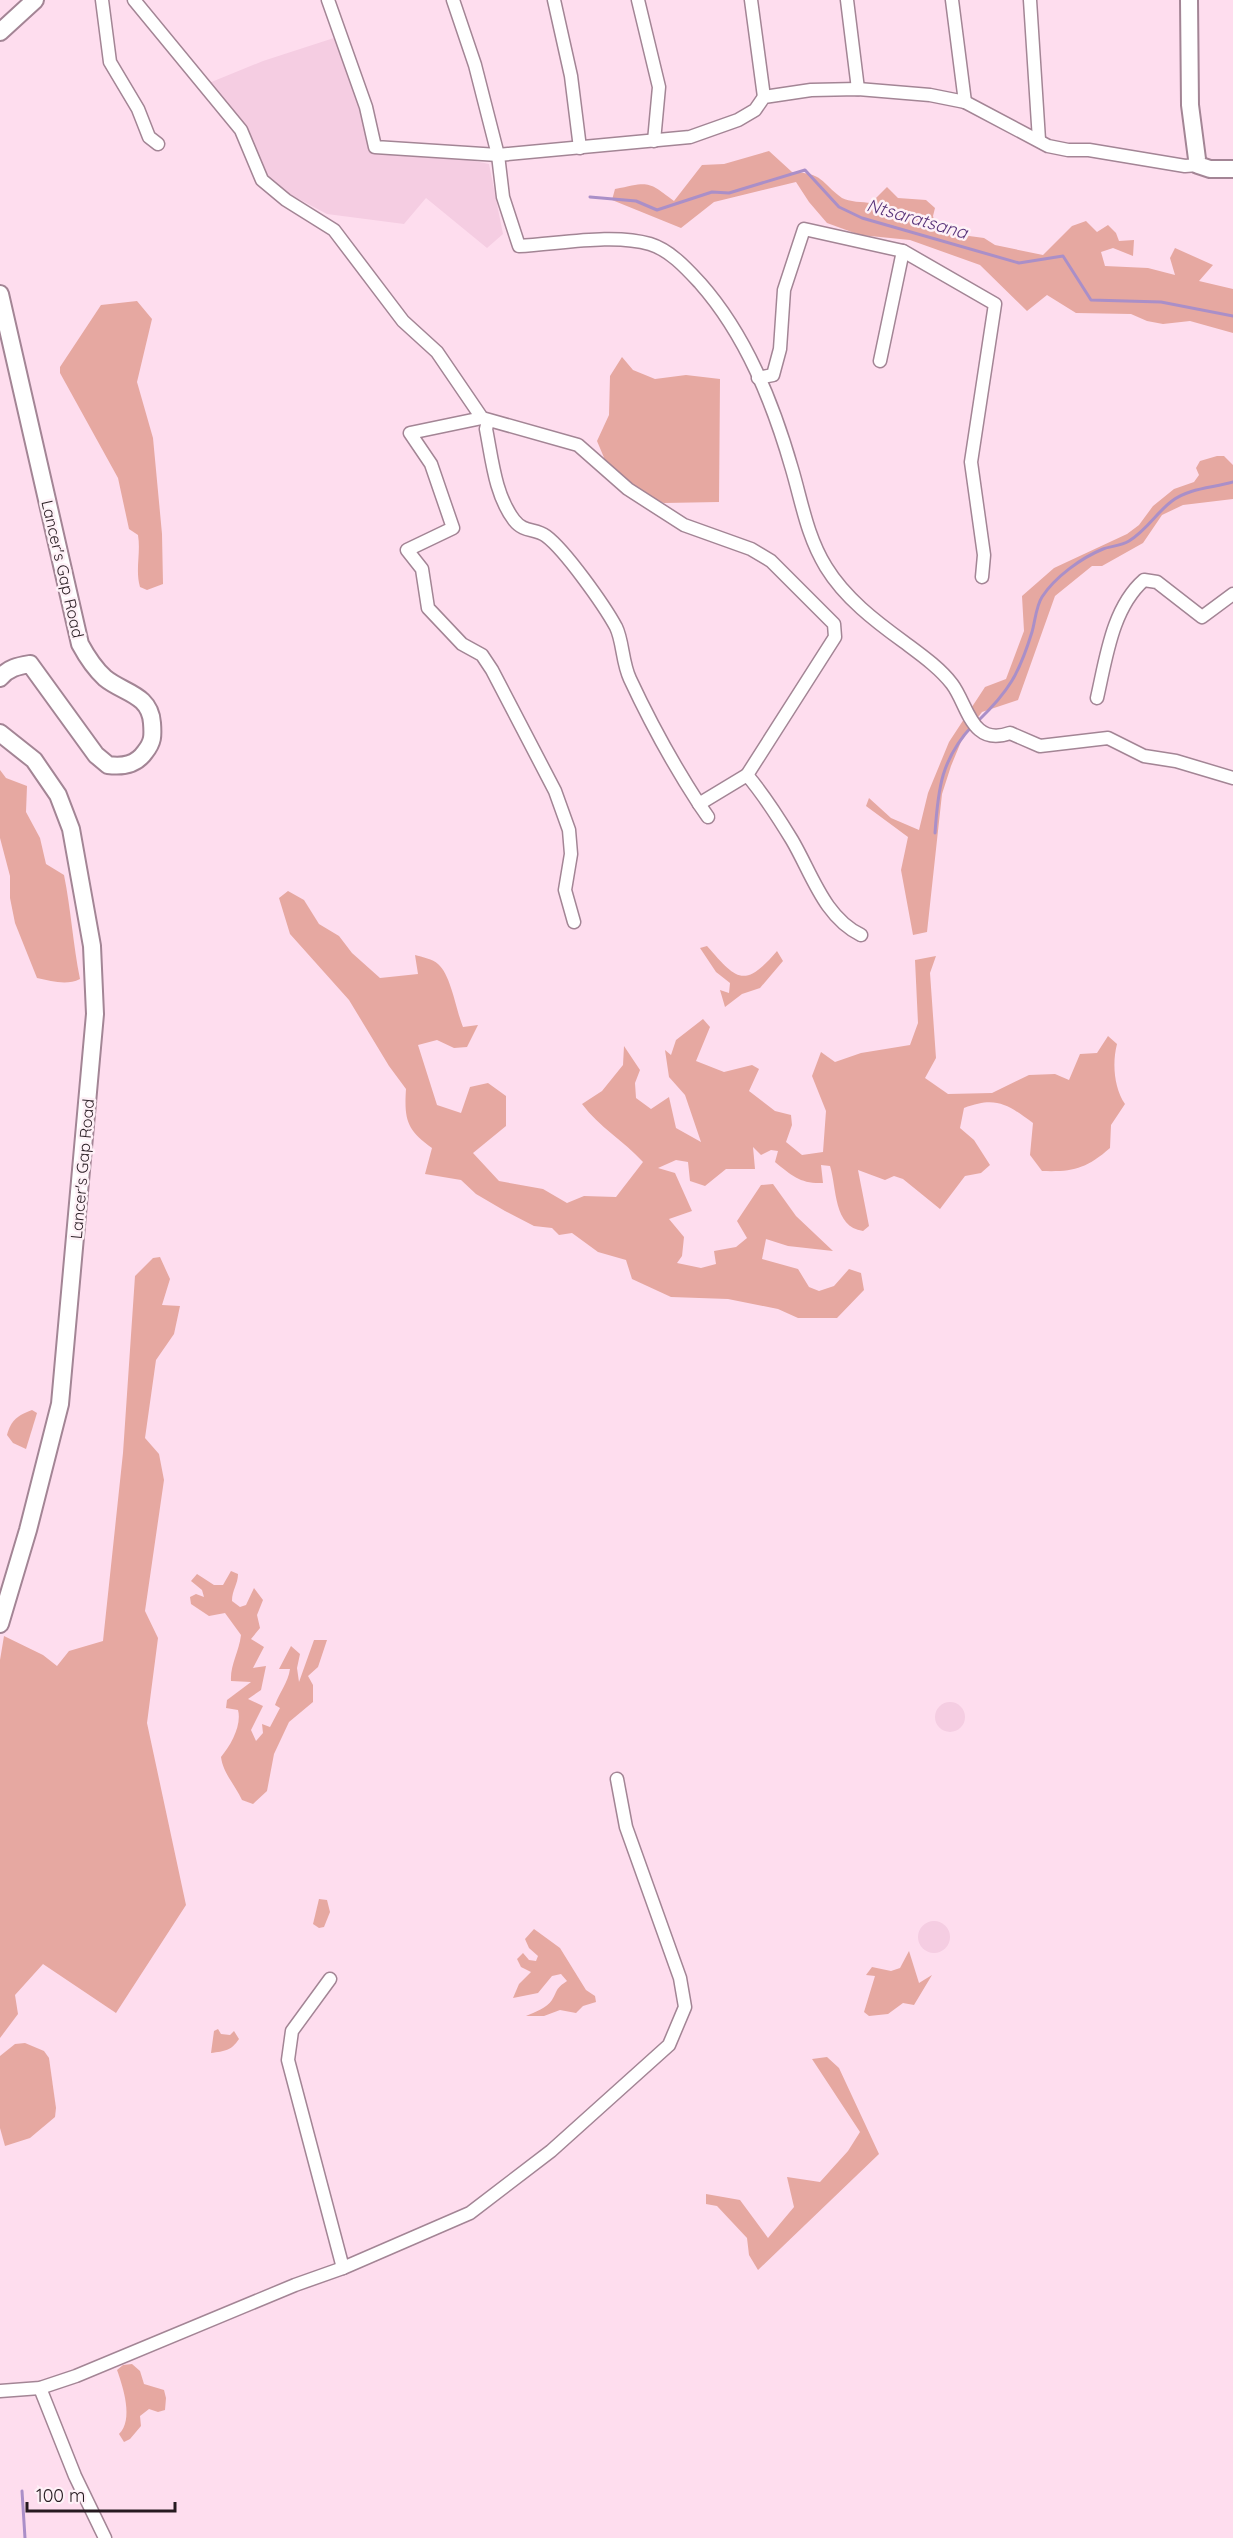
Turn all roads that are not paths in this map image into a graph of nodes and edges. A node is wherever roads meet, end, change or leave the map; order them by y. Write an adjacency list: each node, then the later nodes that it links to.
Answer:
1 (35, 0): 13 (main road)
2 (102, 0): 19 (street)
3 (134, 0): 28 (street)
4 (328, 0): 21 (street)
5 (453, 0): 21 (street)
6 (554, 0): 20 (street)
7 (639, 0): 18 (street)
8 (751, 0): 15 (street)
9 (847, 0): 14 (street)
10 (952, 0): 16 (street)
11 (1030, 0): 17 (street)
12 (1189, 0): 22 (main road)
13 (0, 32)
14 (858, 89): 15 (street); 16 (street)
15 (764, 97): 18 (street)
16 (965, 102): 17 (street)
17 (1039, 140): 22 (street)
18 (654, 141): 20 (street)
19 (158, 144)
20 (580, 148): 21 (street)
21 (498, 155): 27 (street)
22 (1198, 165): 23 (main road)
23 (1233, 169)
24 (903, 251): 26 (street); 27 (street); 29 (street)
25 (0, 294): 31 (main road, Lancer's Gap Road)
26 (880, 362)
27 (758, 378): 35 (street)
28 (485, 420): 34 (street); 36 (street); 38 (street)
29 (982, 577)
30 (1233, 594): 32 (street)
31 (0, 678)
32 (1097, 698)
33 (0, 734): 40 (main road, Lancer's Gap Road)
34 (747, 775): 36 (street); 39 (street)
35 (1233, 778)
36 (699, 804): 37 (street)
37 (708, 817)
38 (574, 922)
39 (861, 935)
40 (0, 1624)
41 (617, 1779): 43 (street)
42 (330, 1979): 43 (street)
43 (343, 2268): 44 (street)
44 (40, 2388): 45 (street); 46 (street)
45 (0, 2391)
46 (105, 2538)

